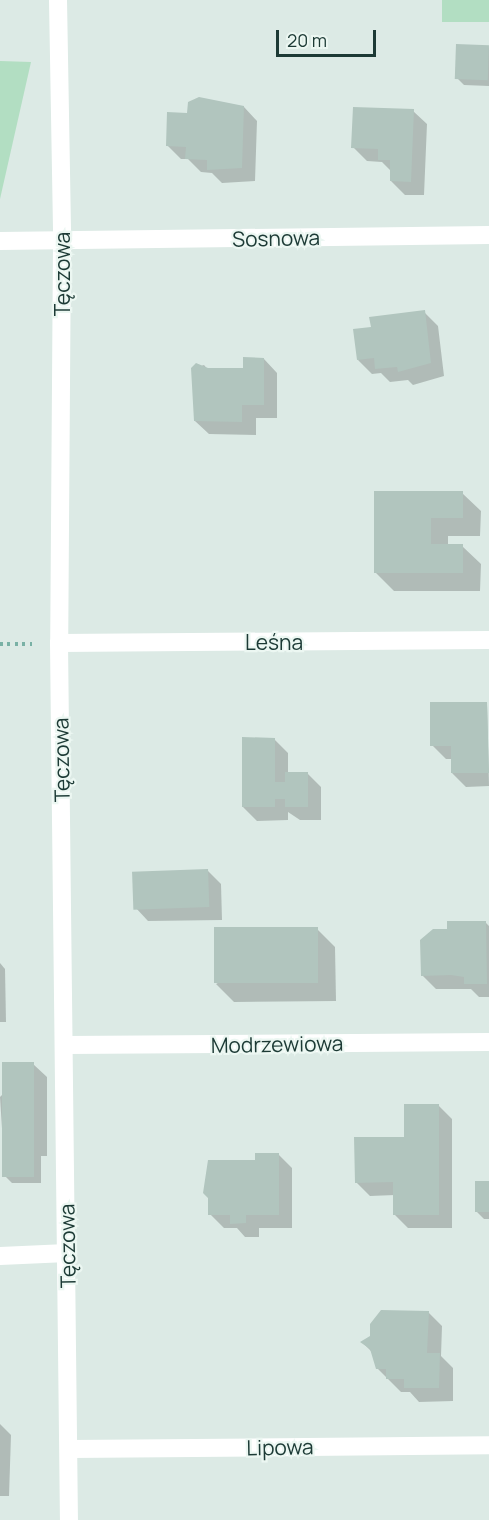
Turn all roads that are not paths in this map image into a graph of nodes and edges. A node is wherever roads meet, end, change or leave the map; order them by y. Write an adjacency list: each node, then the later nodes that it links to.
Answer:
1 (58, 0): 4 (street, Tęczowa)
2 (489, 236): 4 (street, Sosnowa)
3 (0, 241): 4 (street, Sosnowa)
4 (62, 241): 6 (street, Tęczowa)
5 (489, 640): 6 (street, Leśna)
6 (59, 643): 8 (street, Tęczowa)
7 (489, 1042): 8 (street, Modrzewiowa)
8 (66, 1046): 9 (street, Tęczowa)
9 (67, 1253): 10 (street); 12 (street, Tęczowa)
10 (0, 1256)
11 (489, 1444): 12 (street, Lipowa)
12 (70, 1449): 13 (street, Tęczowa)
13 (69, 1520)

